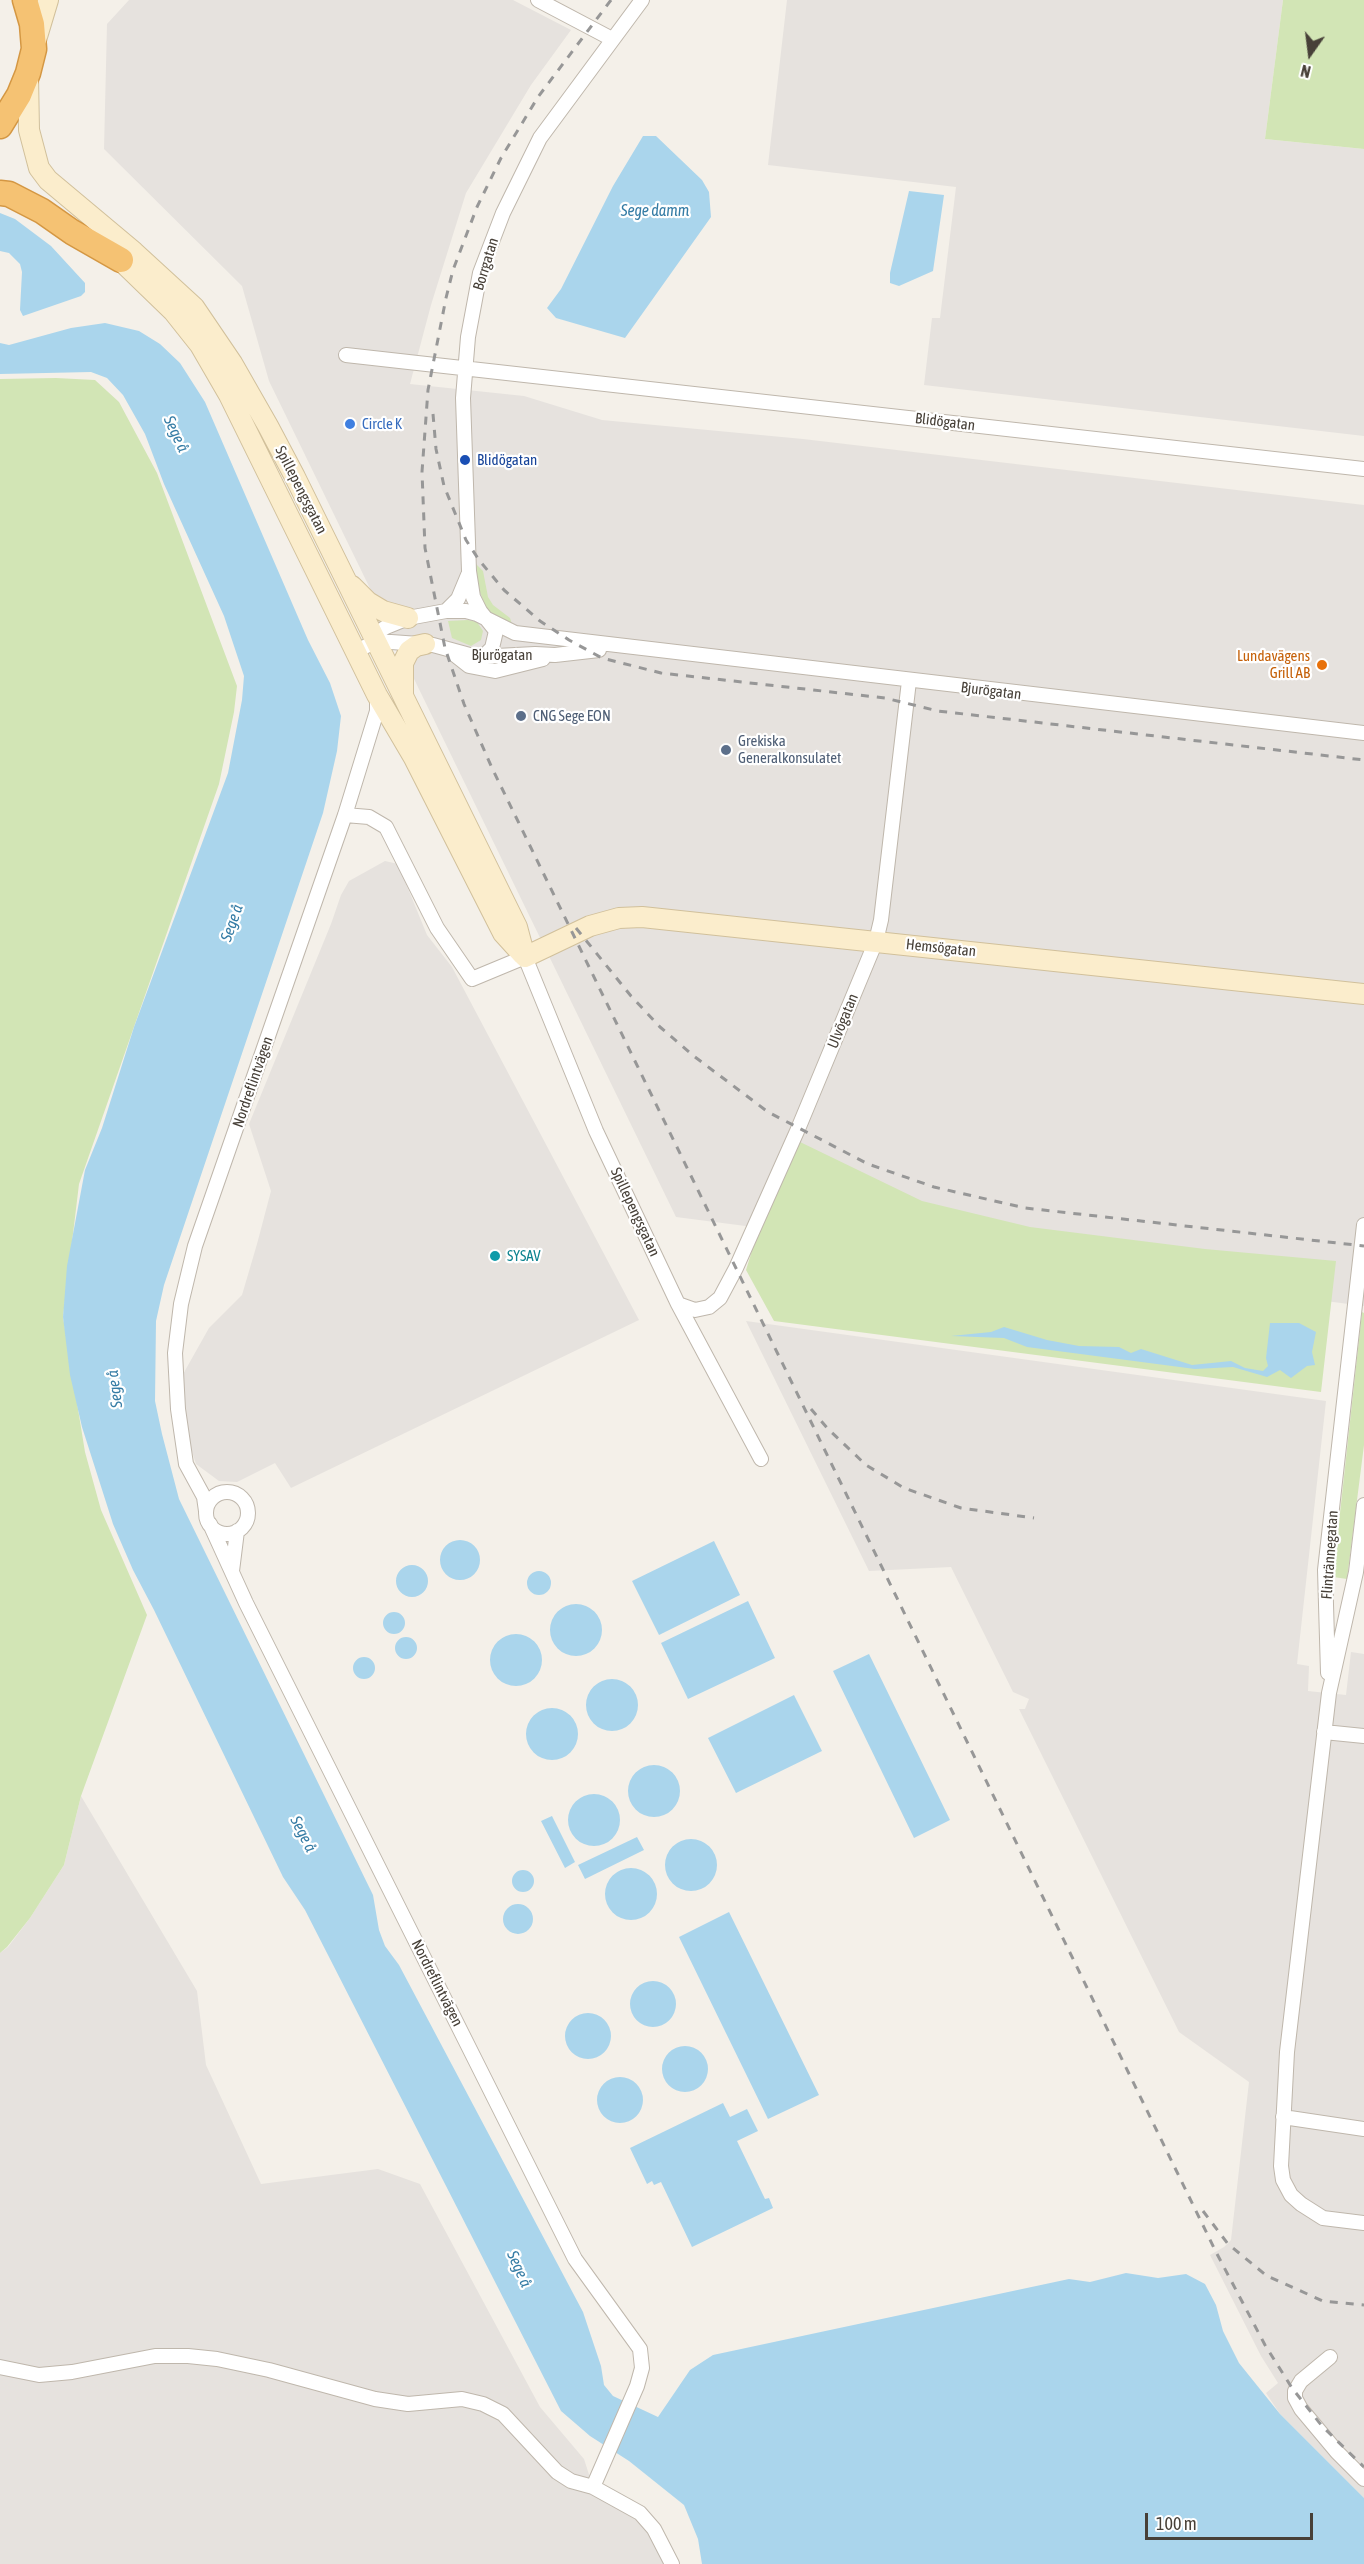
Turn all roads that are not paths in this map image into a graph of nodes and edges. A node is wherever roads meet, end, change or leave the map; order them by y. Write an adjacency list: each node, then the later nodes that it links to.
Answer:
1 (25, 0): 6 (highway)
2 (48, 0): 6 (street)
3 (538, 0): 5 (street)
4 (642, 0): 5 (street, Borrgatan)
5 (612, 39): 13 (street, Borrgatan)
6 (34, 49): 7 (highway)
7 (28, 73): 8 (highway); 16 (street, Spillepengsgatan)
8 (0, 126)
9 (0, 180): 11 (street, Spillepengsgatan)
10 (0, 193): 11 (highway)
11 (121, 260): 24 (street, Spillepengsgatan)
12 (346, 355): 13 (street, Blidögatan)
13 (465, 368): 14 (street, Blidögatan); 15 (street, Borrgatan)
14 (1364, 469)
15 (469, 571): 17 (street, Borrgatan); 19 (street, Borrgatan)
16 (343, 577): 18 (street); 20 (street, Spillepengsgatan)
17 (447, 611): 18 (street, Bjurögatan); 19 (street, Bjurögatan)
18 (408, 618): 20 (street, Bjurögatan)
19 (489, 620): 22 (street, Bjurögatan); 26 (street, Borrgatan)
20 (375, 642): 21 (street, Bjurögatan); 24 (street, Bjurögatan); 29 (street, Spillepengsgatan)
21 (425, 644): 23 (street, Bjurögatan); 29 (street)
22 (619, 647): 25 (street, Bjurögatan); 27 (street, Bjurögatan)
23 (449, 649): 25 (street, Bjurögatan); 26 (street, Bjurögatan)
24 (356, 651): 28 (street, Spillepengsgatan)
25 (555, 655): 26 (street, Bjurögatan)
26 (483, 657)
27 (909, 681): 30 (street, Bjurögatan); 32 (street, Ulvögatan)
28 (377, 694): 31 (street, Nordreflintvägen); 33 (street, Spillepengsgatan)
29 (403, 697): 33 (street, Spillepengsgatan)
30 (1364, 733)
31 (345, 815): 33 (street); 38 (street, Nordreflintvägen)
32 (876, 941): 33 (street, Hemsögatan); 34 (street, Hemsögatan); 36 (street, Ulvögatan)
33 (525, 957): 36 (street, Spillepengsgatan)
34 (1364, 994)
35 (1364, 1225): 44 (street, Flintrännegatan)
36 (678, 1304): 37 (street, Spillepengsgatan)
37 (761, 1459)
38 (193, 1476): 39 (street); 41 (street, Nordreflintvägen)
39 (224, 1492): 41 (street); 42 (street)
40 (1364, 1505): 44 (street, Flintrännegatan)
41 (208, 1517): 42 (street); 43 (street, Nordreflintvägen)
42 (237, 1531): 43 (street)
43 (232, 1573): 53 (street, Nordreflintvägen)
44 (1329, 1693): 45 (street)
45 (1324, 1732): 46 (street); 47 (street)
46 (1364, 1736)
47 (1283, 2117): 48 (street); 49 (street)
48 (1364, 2129)
49 (1364, 2223)
50 (1330, 2358): 52 (street)
51 (0, 2367): 53 (street)
52 (1364, 2479)
53 (593, 2487): 54 (street)
54 (672, 2564)

